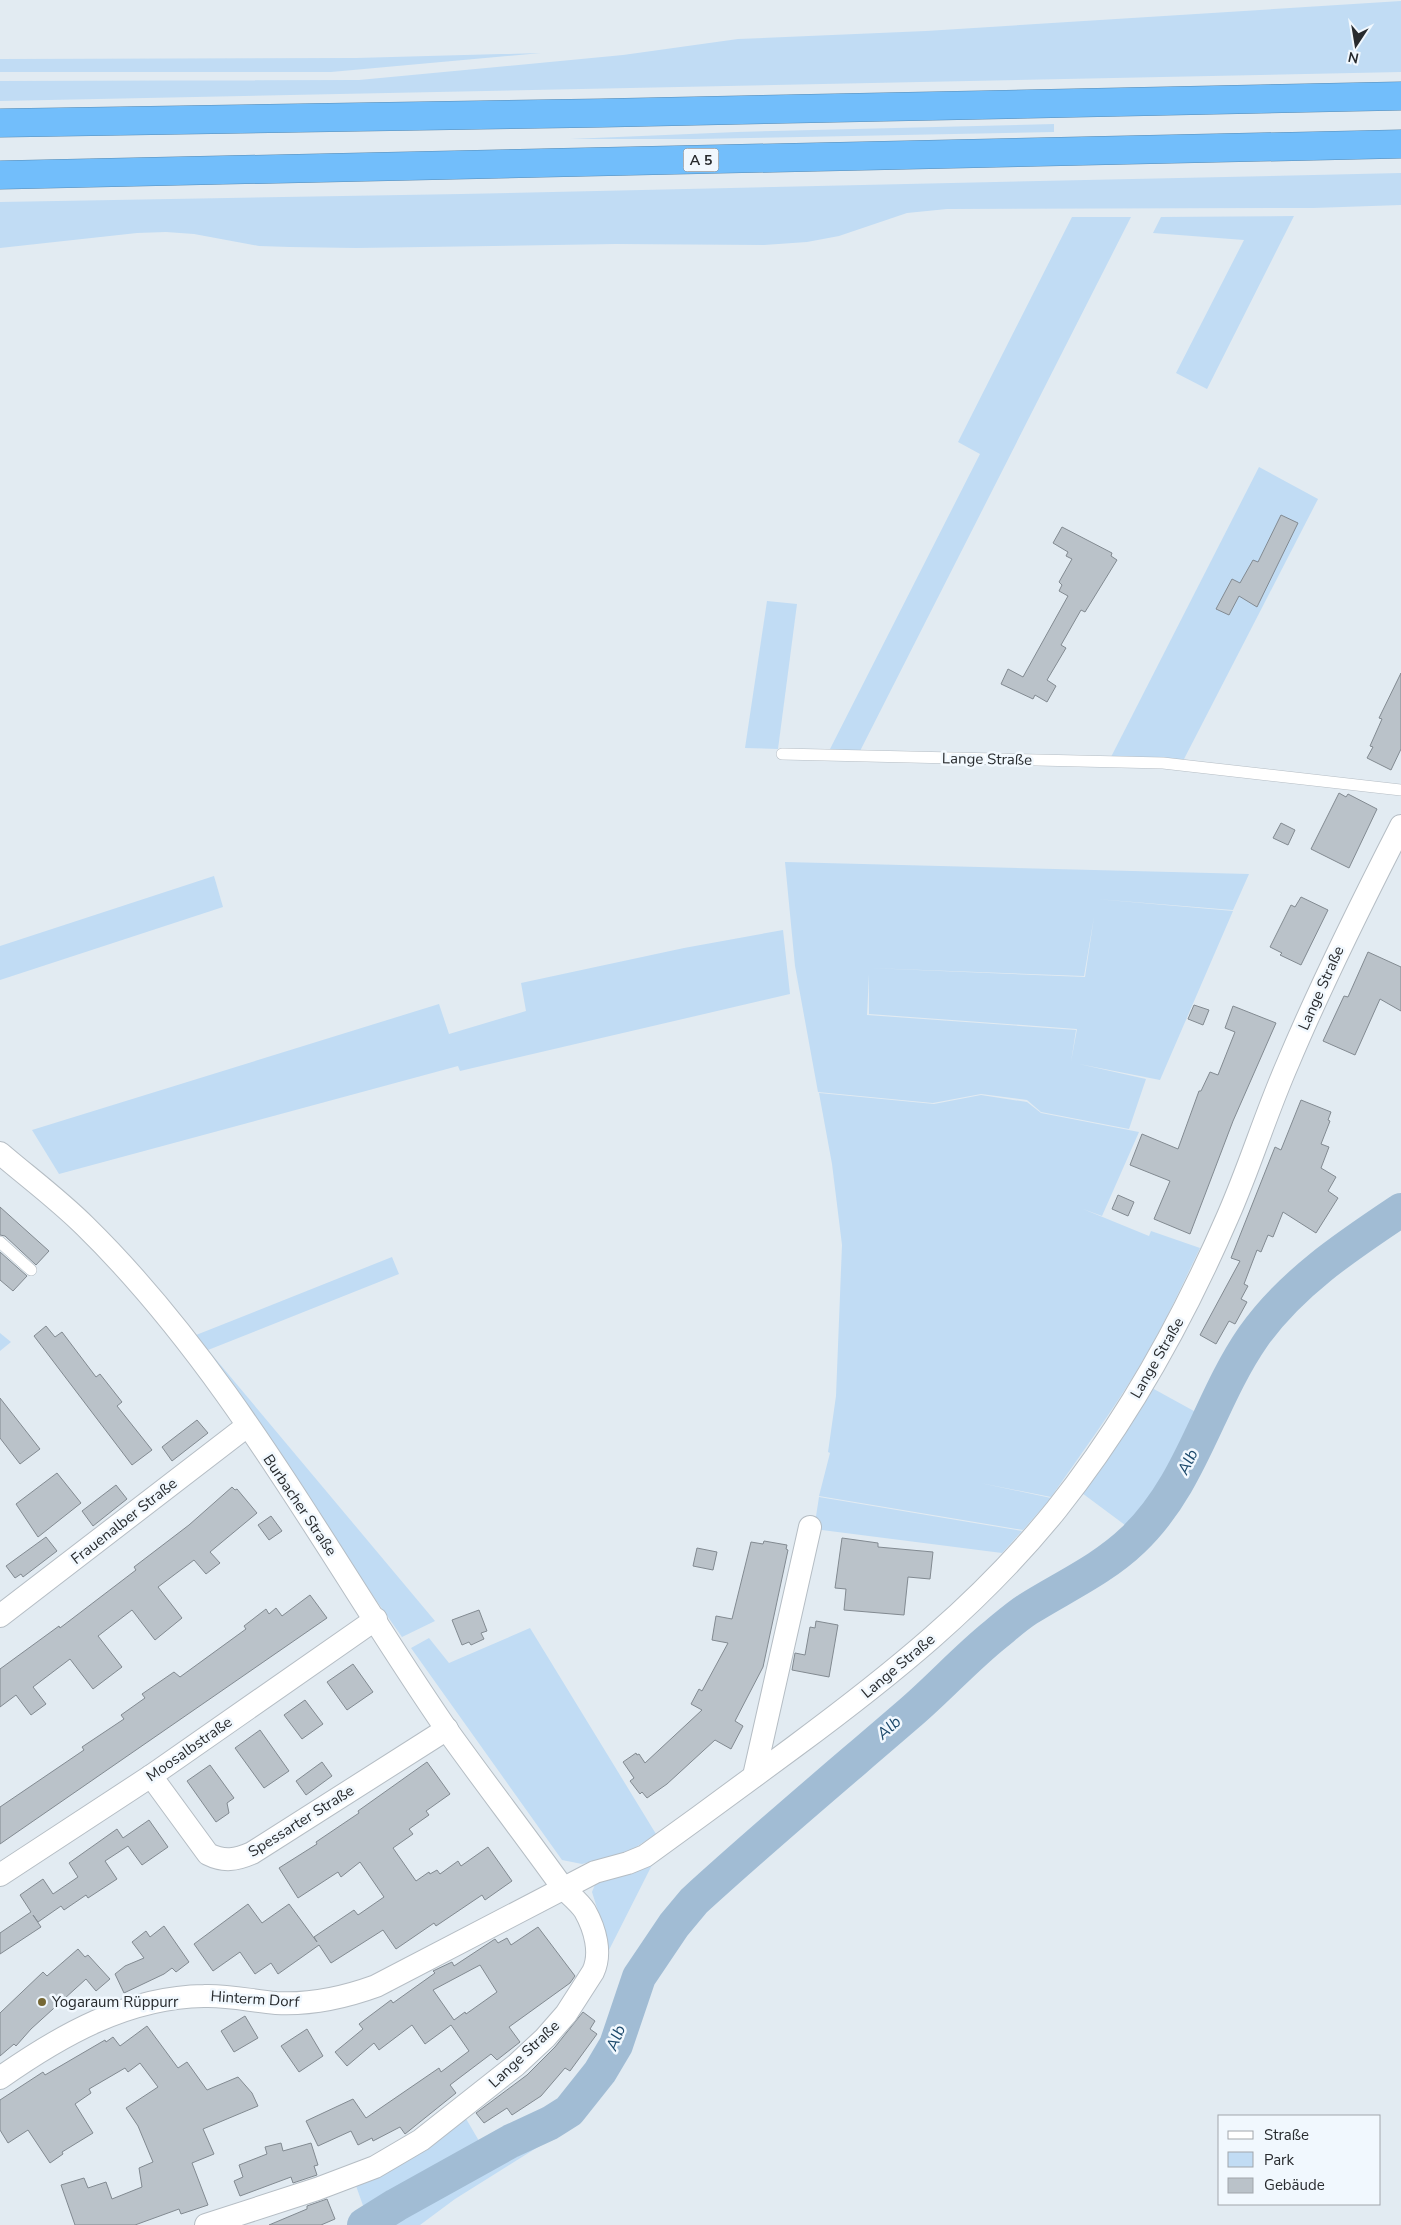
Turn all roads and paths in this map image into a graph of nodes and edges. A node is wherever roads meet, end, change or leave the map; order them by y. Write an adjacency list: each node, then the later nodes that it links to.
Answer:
1 (1401, 96): 2 (highway)
2 (0, 123)
3 (1401, 144): 4 (highway, A 5)
4 (0, 175)
5 (782, 754): 6 (lane, Lange Straße)
6 (1401, 790)
7 (1401, 826): 17 (street, Lange Straße)
8 (0, 1153): 11 (street, Burbacher Straße)
9 (0, 1242): 10 (lane)
10 (31, 1270)
11 (247, 1426): 13 (street, Frauenalber Straße); 14 (street, Burbacher Straße)
12 (810, 1527): 17 (street)
13 (0, 1616)
14 (376, 1619): 15 (street, Burbacher Straße); 16 (street, Moosalbstraße)
15 (447, 1729): 16 (street, Spessarter Straße); 19 (street, Burbacher Straße)
16 (151, 1776): 18 (street, Moosalbstraße)
17 (754, 1776): 19 (street, Lange Straße)
18 (0, 1875)
19 (563, 1888): 20 (street, Hinterm Dorf); 21 (street, Lange Straße)
20 (0, 2078)
21 (206, 2225)

